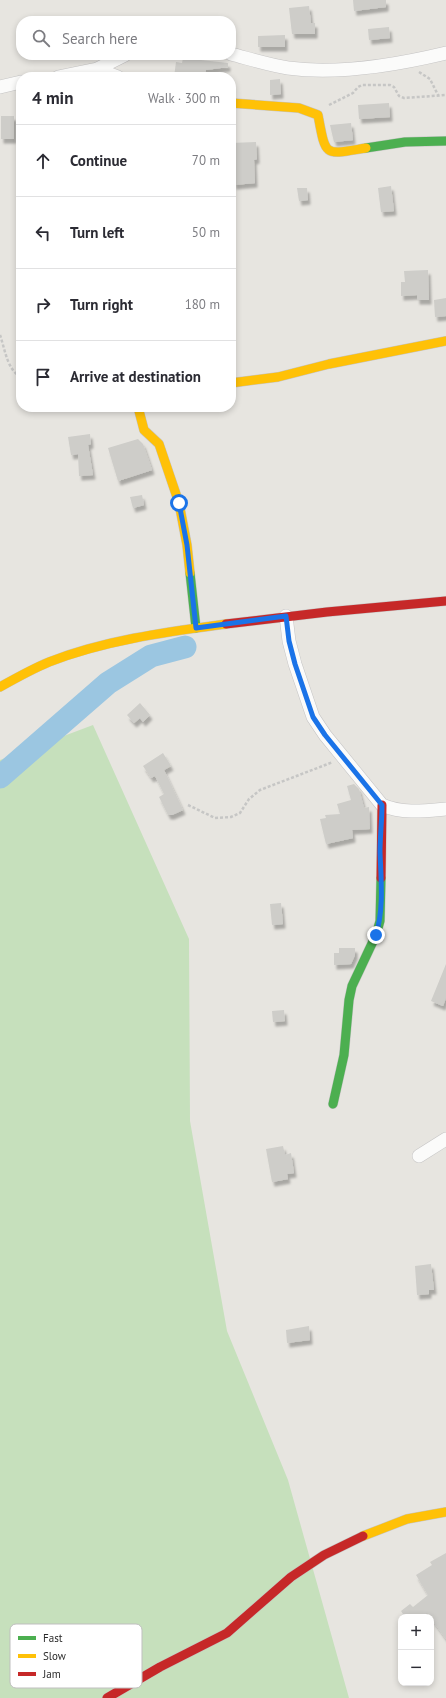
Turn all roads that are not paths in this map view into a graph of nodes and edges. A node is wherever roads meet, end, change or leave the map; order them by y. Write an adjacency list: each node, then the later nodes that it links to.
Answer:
1 (446, 53): 2 (street)
2 (236, 55)
3 (115, 60): 4 (street)
4 (97, 69): 5 (street); 6 (street)
5 (82, 72)
6 (105, 72)
7 (16, 83): 8 (street)
8 (0, 87)
9 (236, 103): 10 (street)
10 (446, 141)
11 (446, 341): 12 (street)
12 (236, 382)
13 (139, 412): 16 (street)
14 (446, 601): 15 (street)
15 (286, 616): 16 (street); 18 (street)
16 (196, 628): 17 (street)
17 (0, 687)
18 (382, 805): 19 (street); 20 (street)
19 (446, 809)
20 (333, 1104)
21 (446, 1139): 22 (street)
22 (419, 1156)
23 (446, 1512): 24 (street)
24 (142, 1678)
25 (125, 1688): 26 (street)
26 (107, 1698)

